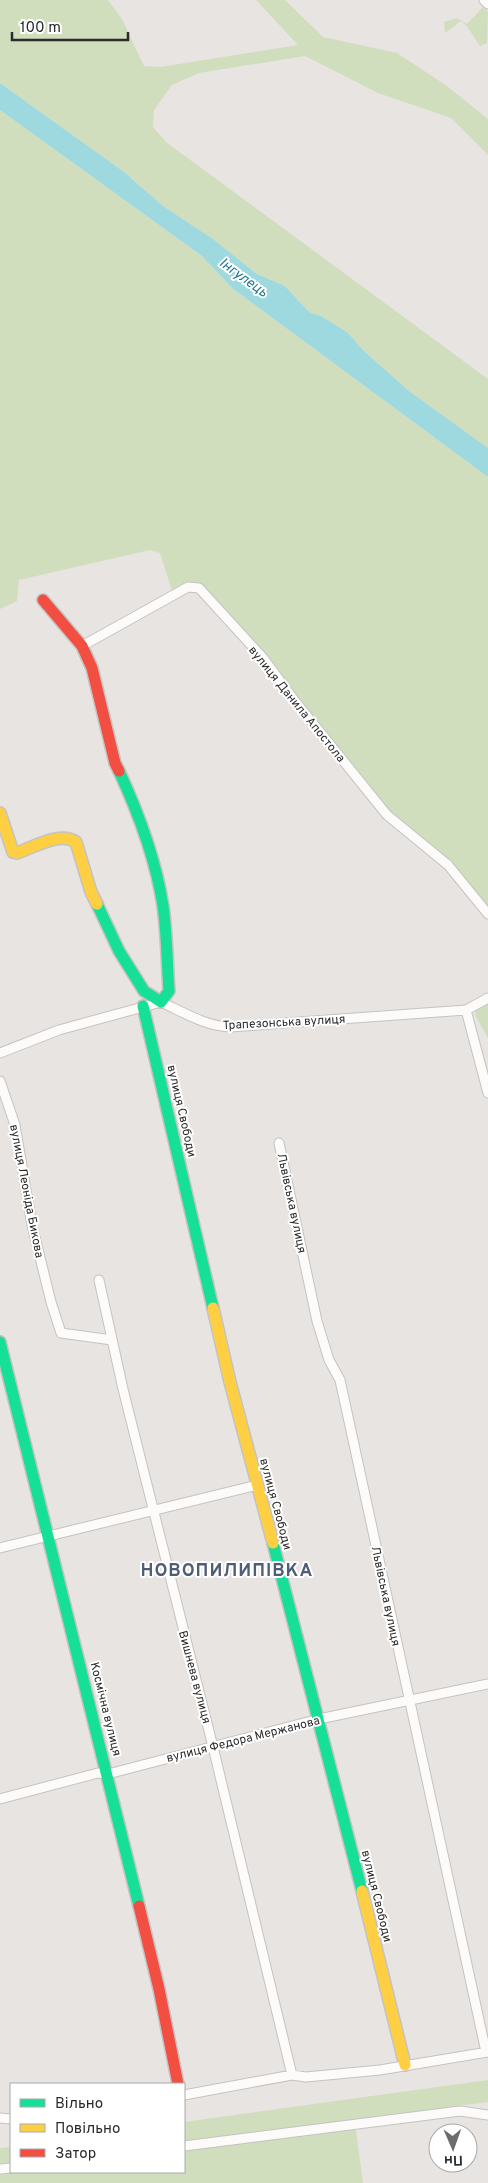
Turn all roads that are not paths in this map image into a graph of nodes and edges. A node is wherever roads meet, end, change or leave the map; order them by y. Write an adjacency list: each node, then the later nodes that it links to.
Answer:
1 (484, 0): 2 (street)
2 (488, 4)
3 (43, 600): 4 (street)
4 (82, 646): 6 (street, вулиця Данила Апостола); 8 (street)
5 (0, 813): 8 (street)
6 (488, 914)
7 (488, 998): 10 (street, Трапезонська вулиця)
8 (161, 1002): 9 (street); 10 (street, Трапезонська вулиця)
9 (143, 1006): 11 (street); 18 (street, вулиця Свободи)
10 (466, 1010): 13 (street)
11 (0, 1053)
12 (0, 1081): 16 (street, вулиця Леоніда Бикова)
13 (488, 1091)
14 (279, 1143): 23 (street, Львівська вулиця)
15 (99, 1280): 16 (street, Вишнева вулиця)
16 (112, 1340): 19 (street, Вишнева вулиця)
17 (0, 1342): 20 (street, Космічна вулиця)
18 (257, 1485): 19 (street); 24 (street, вулиця Свободи)
19 (154, 1510): 20 (street); 25 (street, Вишнева вулиця)
20 (49, 1537): 21 (street); 26 (street, Космічна вулиця)
21 (0, 1548)
22 (488, 1684): 23 (street, вулиця Федора Мержанова)
23 (409, 1702): 24 (street, вулиця Федора Мержанова); 28 (street, Львівська вулиця)
24 (319, 1720): 25 (street, вулиця Федора Мержанова); 29 (street, вулиця Свободи)
25 (213, 1747): 26 (street, вулиця Федора Мержанова); 30 (street, Вишнева вулиця)
26 (108, 1774): 27 (street, вулиця Федора Мержанова); 31 (street, Космічна вулиця)
27 (0, 1799)
28 (487, 2052): 29 (street)
29 (405, 2065): 30 (street)
30 (292, 2075): 32 (street)
31 (178, 2083)
32 (185, 2095)
33 (488, 2115): 34 (street)
34 (185, 2146)

